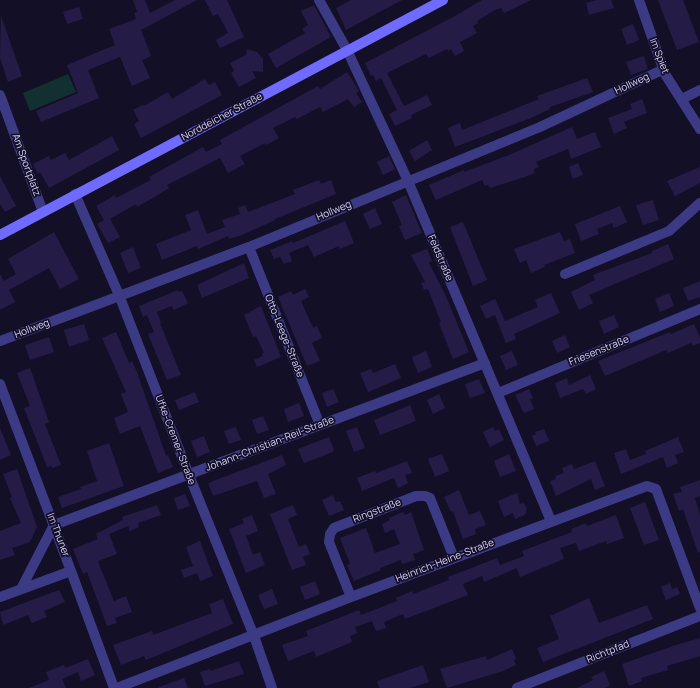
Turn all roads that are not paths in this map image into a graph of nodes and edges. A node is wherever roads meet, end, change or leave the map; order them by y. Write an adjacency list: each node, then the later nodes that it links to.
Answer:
1 (319, 0): 4 (street, Feldstraße)
2 (443, 0): 4 (main road, Norddeicher Straße)
3 (639, 0): 5 (street, Im Spiet)
4 (347, 50): 10 (street, Feldstraße); 11 (main road, Norddeicher Straße)
5 (662, 70): 8 (street, Im Spiet); 10 (street, Hollweg)
6 (700, 90): 8 (street)
7 (0, 96): 13 (street, Am Sportplatz)
8 (682, 99): 9 (street, Im Spiet)
9 (700, 129)
10 (408, 181): 15 (street, Hollweg); 20 (street, Feldstraße)
11 (75, 194): 13 (main road, Norddeicher Straße); 17 (street, Ufke-Cremer-Straße)
12 (700, 203): 16 (street)
13 (43, 212): 14 (main road, Norddeicher Straße)
14 (0, 235)
15 (249, 247): 17 (street, Hollweg); 23 (street, Otto-Leege-Straße)
16 (565, 274)
17 (119, 295): 19 (street, Hollweg); 24 (street, Ufke-Cremer-Straße)
18 (700, 309): 22 (street, Friesenstraße)
19 (0, 341)
20 (485, 363): 22 (street, Feldstraße); 23 (street, Johann-Christian-Reil-Straße)
21 (0, 384): 26 (street, Im Thuner)
22 (498, 393): 25 (street, Feldstraße)
23 (320, 424): 24 (street, Johann-Christian-Reil-Straße)
24 (189, 475): 26 (street, Johann-Christian-Reil-Straße); 34 (street, Ufke-Cremer-Straße)
25 (551, 521): 27 (street, Heinrich-Heine-Straße); 32 (street, Heinrich-Heine-Straße)
26 (54, 525): 28 (street, Im Thuner); 29 (street)
27 (454, 558): 31 (street, Heinrich-Heine-Straße); 31 (street, Ringstraße)
28 (71, 571): 29 (street); 35 (street, Im Thuner)
29 (21, 589): 30 (street)
30 (0, 597)
31 (350, 597): 34 (street, Heinrich-Heine-Straße)
32 (700, 608)
33 (700, 616): 38 (street, Richtpfad)
34 (254, 636): 36 (street, Heinrich-Heine-Straße); 37 (street, Ufke-Cremer-Straße)
35 (114, 688)
36 (117, 688)
37 (272, 688)
38 (517, 688)

